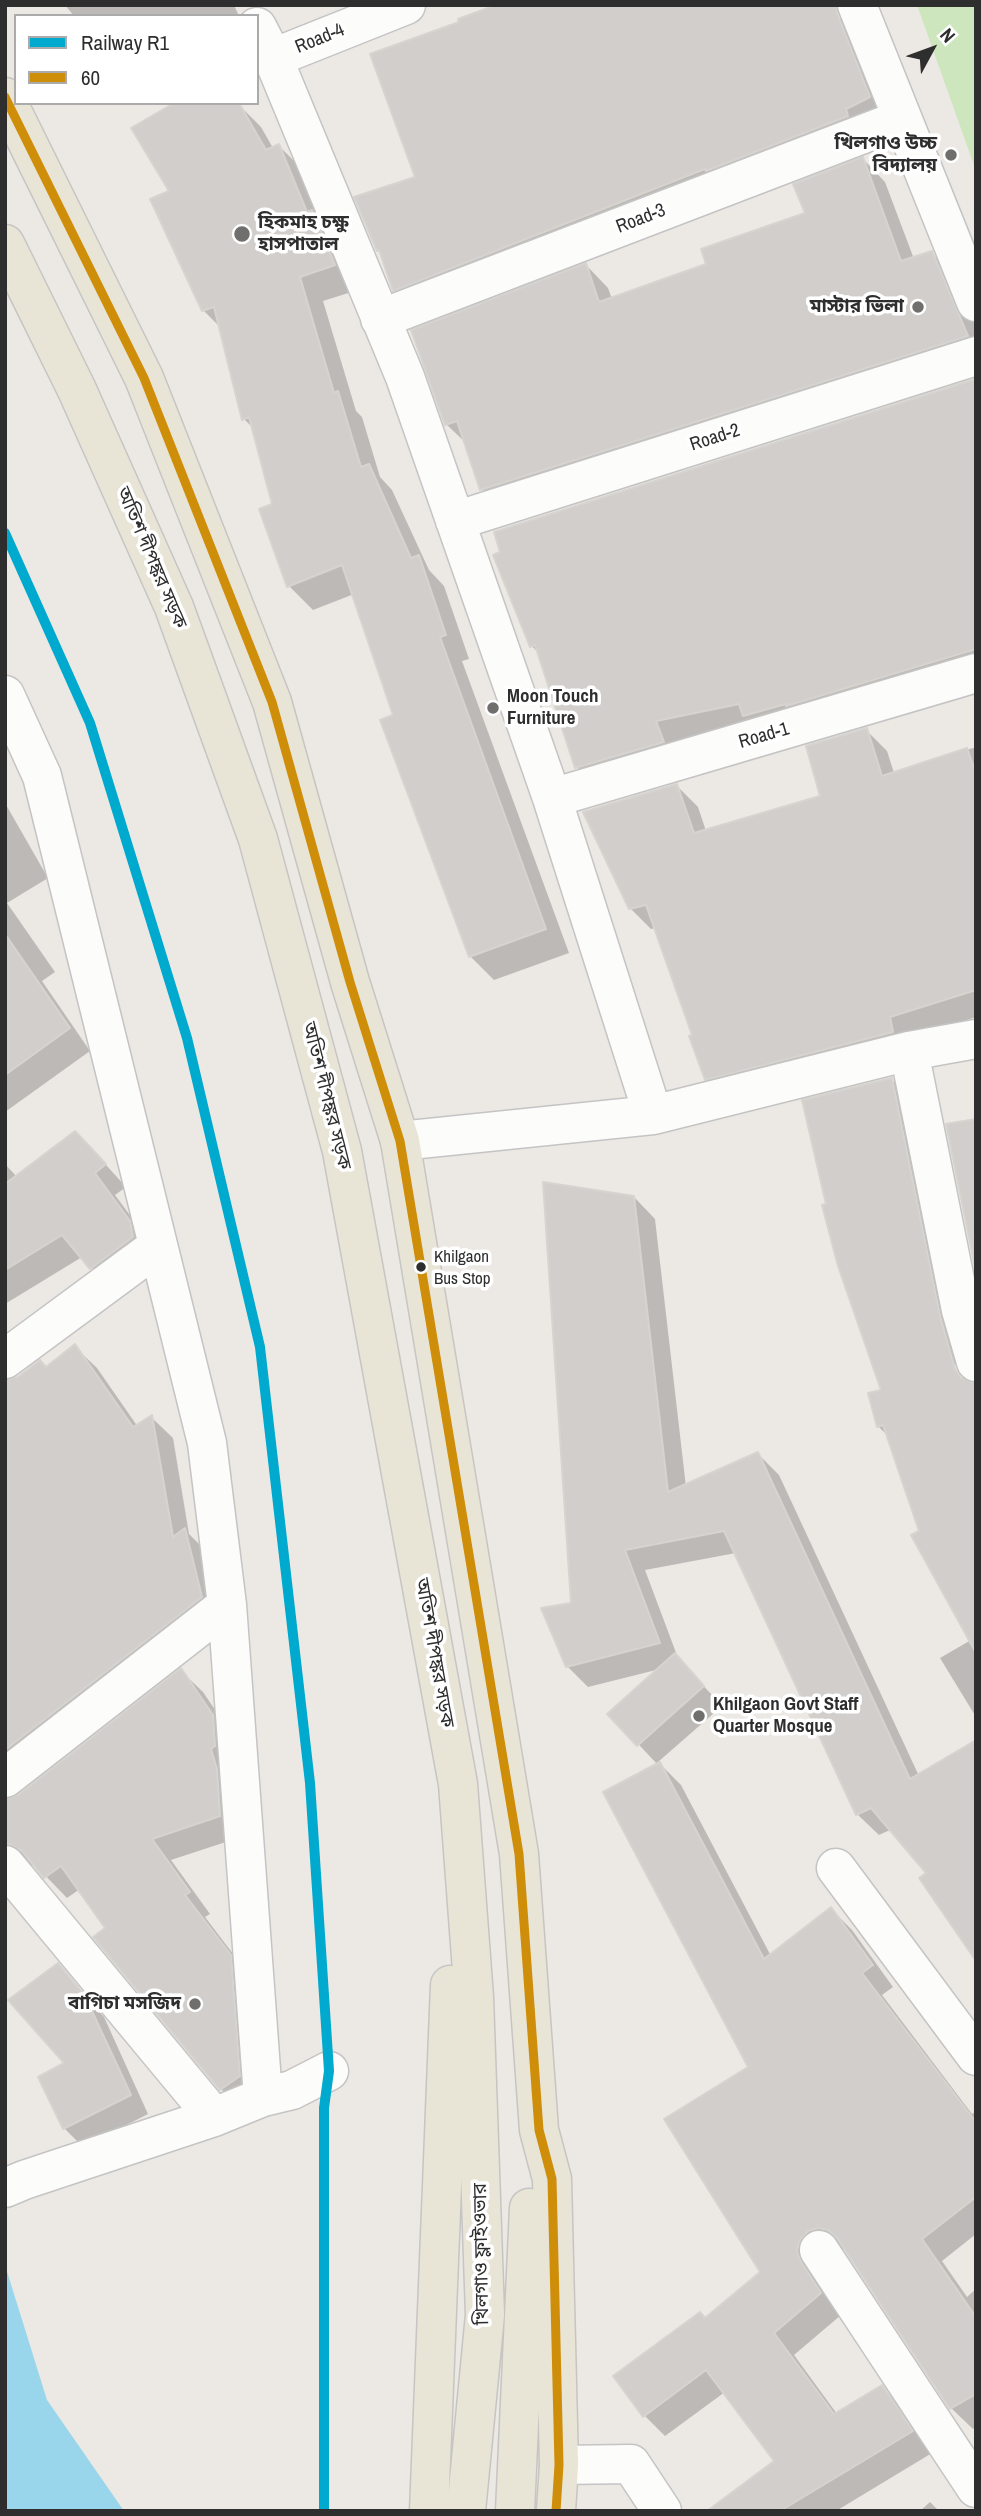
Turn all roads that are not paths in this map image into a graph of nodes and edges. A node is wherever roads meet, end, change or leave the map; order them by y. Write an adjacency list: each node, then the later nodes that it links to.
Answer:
1 (406, 5): 3 (street, Road-4)
2 (856, 5): 5 (street)
3 (265, 42): 8 (street)
4 (5, 97): 17 (main road)
5 (902, 119): 7 (street); 8 (street, Road-3)
6 (5, 244): 18 (main road, অতিশ দীপঙ্কর সড়ক)
7 (976, 302)
8 (380, 319): 10 (street)
9 (976, 356): 10 (street, Road-2)
10 (455, 521): 13 (street)
11 (976, 673): 13 (street, Road-1)
12 (5, 695): 19 (street)
13 (552, 798): 16 (street)
14 (976, 1039): 15 (street)
15 (909, 1051): 16 (street); 21 (street)
16 (653, 1115): 17 (street)
17 (400, 1141): 18 (main road); 32 (main road)
18 (342, 1151): 24 (main road, অতিশ দীপঙ্কর সড়ক)
19 (158, 1245): 20 (street); 22 (street)
20 (13, 1341)
21 (976, 1362)
22 (227, 1605): 23 (street); 30 (street)
23 (5, 1778)
24 (458, 1784): 27 (main road, অতিশ দীপঙ্কর সড়ক); 37 (main road)
25 (5, 1865): 31 (street)
26 (836, 1868): 28 (street)
27 (474, 1997): 38 (main road, খিলগাও ফ্লাইওভার)
28 (976, 2056)
29 (328, 2071): 30 (street)
30 (263, 2097): 31 (street)
31 (214, 2117): 33 (street)
32 (539, 2130): 35 (main road); 39 (main road)
33 (5, 2189)
34 (819, 2250): 36 (street)
35 (559, 2465): 40 (main road); 41 (street)
36 (976, 2488)
37 (429, 2511)
38 (466, 2511)
39 (515, 2511)
40 (556, 2511)
41 (662, 2511)

